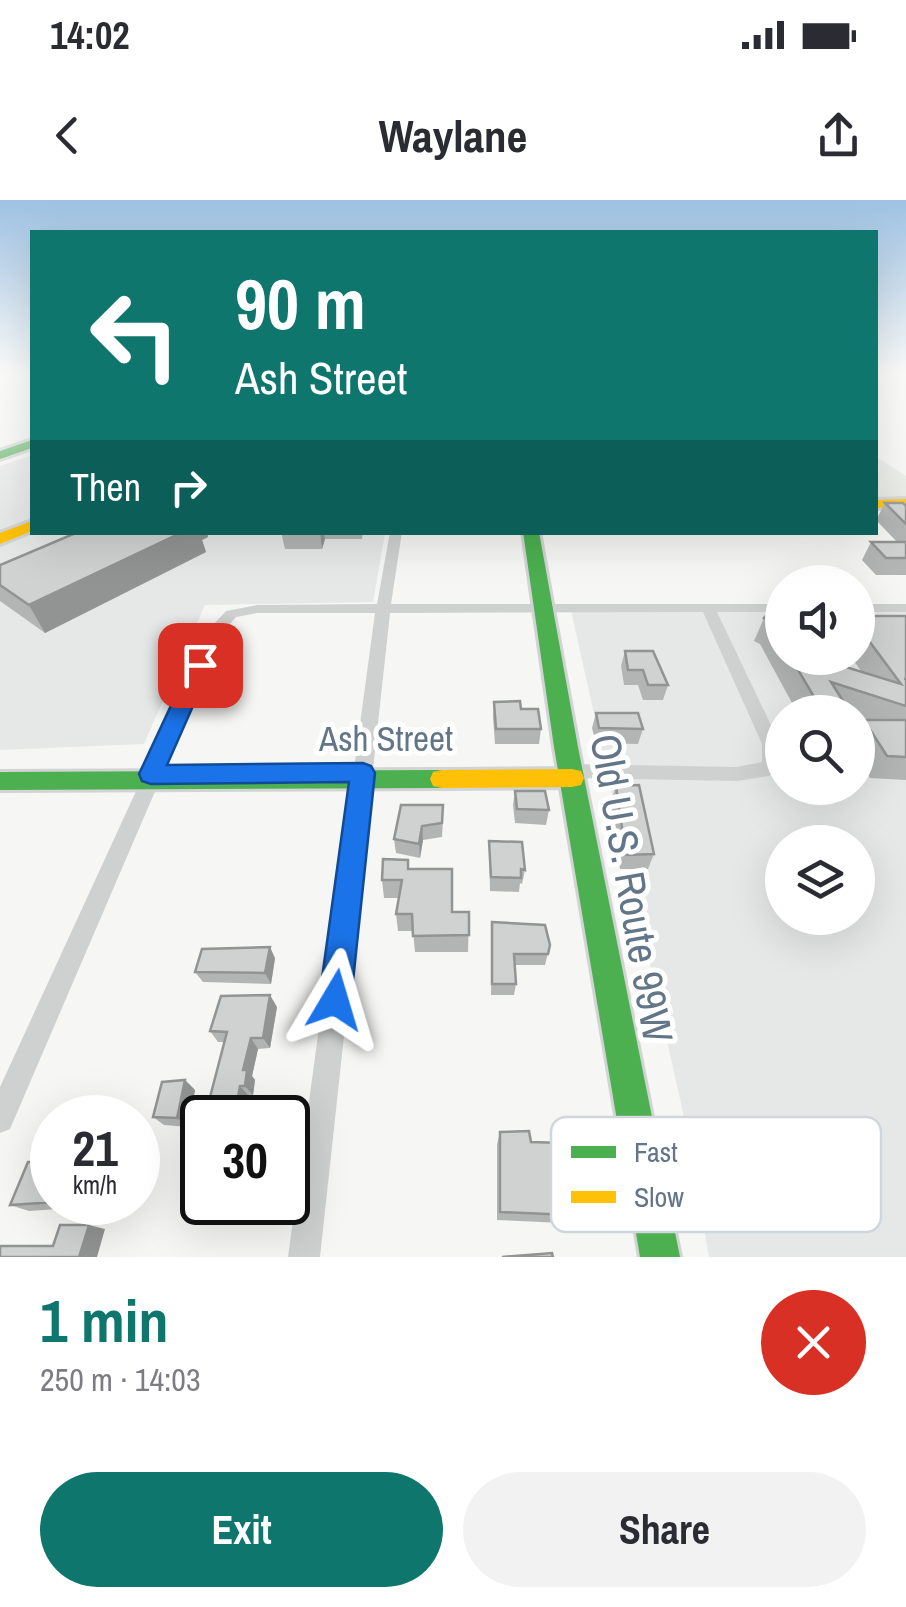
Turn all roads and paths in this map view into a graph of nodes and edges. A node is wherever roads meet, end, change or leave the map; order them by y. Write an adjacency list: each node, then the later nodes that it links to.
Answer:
1 (30, 445): 2 (main road)
2 (0, 455)
3 (906, 503): 4 (main road)
4 (878, 504)
5 (30, 527): 8 (main road)
6 (396, 535): 14 (street)
7 (532, 535): 9 (main road, Old U.S. Route 99W)
8 (0, 539)
9 (544, 607): 10 (street); 14 (street); 15 (main road, Old U.S. Route 99W)
10 (708, 608): 11 (street); 15 (street, Ash Street)
11 (765, 608)
12 (875, 608): 13 (street)
13 (906, 608)
14 (383, 610): 16 (street); 18 (street)
15 (571, 775): 16 (main road, Ash Street); 19 (main road, Old U.S. Route 99W)
16 (362, 776): 18 (main road, Ash Street); 22 (street)
17 (0, 778): 18 (main road, Ash Street)
18 (150, 778): 20 (street)
19 (634, 1117)
20 (0, 1119)
21 (655, 1232): 23 (main road, Old U.S. Route 99W)
22 (304, 1257)
23 (660, 1257)

